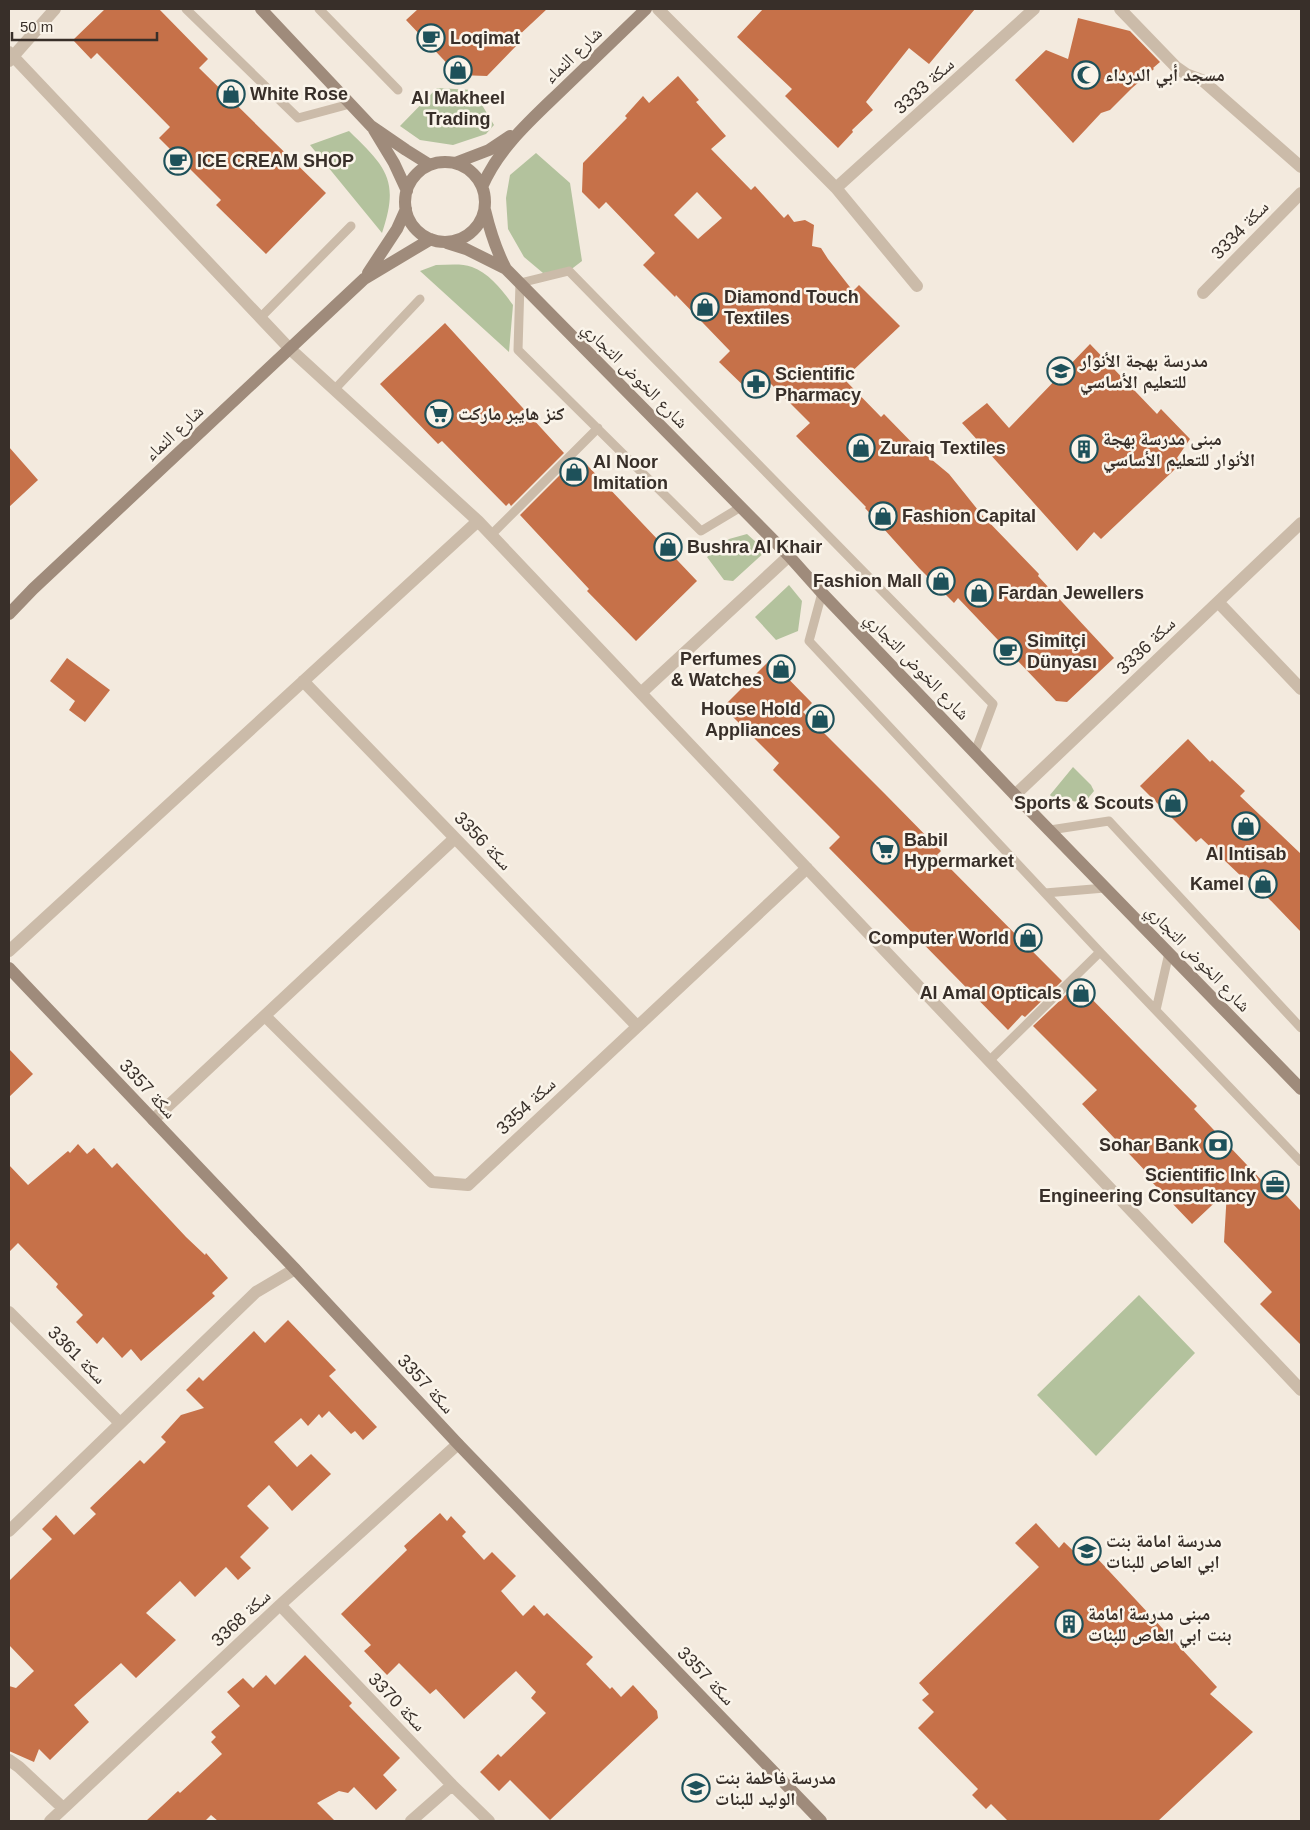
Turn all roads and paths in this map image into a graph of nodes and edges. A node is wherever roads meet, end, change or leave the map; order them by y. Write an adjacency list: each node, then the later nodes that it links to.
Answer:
1 (55, 9): 9 (street)
2 (186, 9): 11 (lane)
3 (262, 9): 11 (street)
4 (319, 9): 10 (lane)
5 (646, 9): 13 (street, شارع النماء)
6 (658, 9): 18 (street)
7 (1034, 9): 18 (street, سكة 3333)
8 (1120, 9): 16 (street)
9 (10, 57): 32 (street)
10 (398, 90)
11 (350, 104): 12 (street)
12 (371, 126): 15 (street); 19 (street)
13 (525, 126): 14 (street, شارع النماء); 17 (street, شارع النماء)
14 (455, 163): 15 (street); 17 (street)
15 (430, 165): 19 (street)
16 (1301, 168)
17 (482, 187): 22 (street)
18 (836, 188): 29 (street)
19 (407, 191): 21 (street)
20 (1301, 193): 30 (street, سكة 3334)
21 (406, 209): 24 (street); 27 (street, شارع النماء)
22 (485, 210): 25 (street); 26 (street, شارع الخوض التجاري)
23 (351, 226): 32 (lane)
24 (431, 239): 25 (street); 27 (street, شارع النماء)
25 (445, 242): 26 (street, شارع الخوض التجاري)
26 (506, 269): 28 (street, شارع الخوض التجاري)
27 (364, 279): 33 (street, شارع النماء)
28 (520, 284): 35 (lane); 36 (street, شارع الخوض التجاري); 47 (lane)
29 (918, 286)
30 (1203, 293)
31 (420, 299): 34 (lane)
32 (260, 318): 33 (street)
33 (289, 348): 34 (street); 43 (street, شارع النماء)
34 (334, 390): 37 (street)
35 (598, 428): 36 (lane); 39 (lane)
36 (741, 507): 40 (street, شارع الخوض التجاري)
37 (478, 521): 39 (street); 44 (street)
38 (1301, 523): 42 (street, سكة 3336)
39 (491, 535): 46 (street)
40 (789, 556): 41 (street, شارع الخوض التجاري); 46 (street)
41 (822, 593): 47 (street, شارع الخوض التجاري); 53 (lane)
42 (1218, 602): 45 (street); 48 (street, سكة 3336)
43 (9, 614)
44 (303, 681): 50 (street, سكة 3356); 54 (street)
45 (1301, 689)
46 (641, 693): 51 (street)
47 (975, 752): 48 (street, شارع الخوض التجاري)
48 (1016, 795): 49 (street, شارع الخوض التجاري)
49 (1050, 830): 52 (street, شارع الخوض التجاري); 61 (lane)
50 (455, 838): 59 (street); 60 (street, سكة 3356)
51 (807, 868): 60 (street, سكة 3354); 62 (street)
52 (1105, 888): 53 (lane); 56 (street, شارع الخوض التجاري)
53 (1045, 893): 55 (lane)
54 (9, 951)
55 (1100, 952): 58 (lane); 62 (lane)
56 (1168, 953): 58 (lane); 63 (street, شارع الخوض التجاري)
57 (9, 968): 64 (street, سكة 3357)
58 (1156, 1010): 65 (lane)
59 (265, 1016): 60 (street, سكة 3354); 64 (street)
60 (637, 1026)
61 (1301, 1028)
62 (989, 1061): 68 (street)
63 (1301, 1089)
64 (153, 1120): 66 (street, سكة 3357)
65 (1301, 1162)
66 (294, 1269): 69 (street); 70 (street, سكة 3357)
67 (9, 1312): 69 (street, سكة 3361)
68 (1301, 1390)
69 (120, 1423): 71 (street)
70 (458, 1444): 72 (street, سكة 3368); 79 (street, سكة 3357)
71 (9, 1530)
72 (280, 1606): 74 (street, سكة 3370); 75 (street, سكة 3368)
73 (9, 1760): 75 (street)
74 (452, 1785): 77 (street); 78 (street, سكة 3370)
75 (63, 1808): 76 (street, سكة 3368)
76 (50, 1821)
77 (411, 1821)
78 (489, 1821)
79 (821, 1821)

